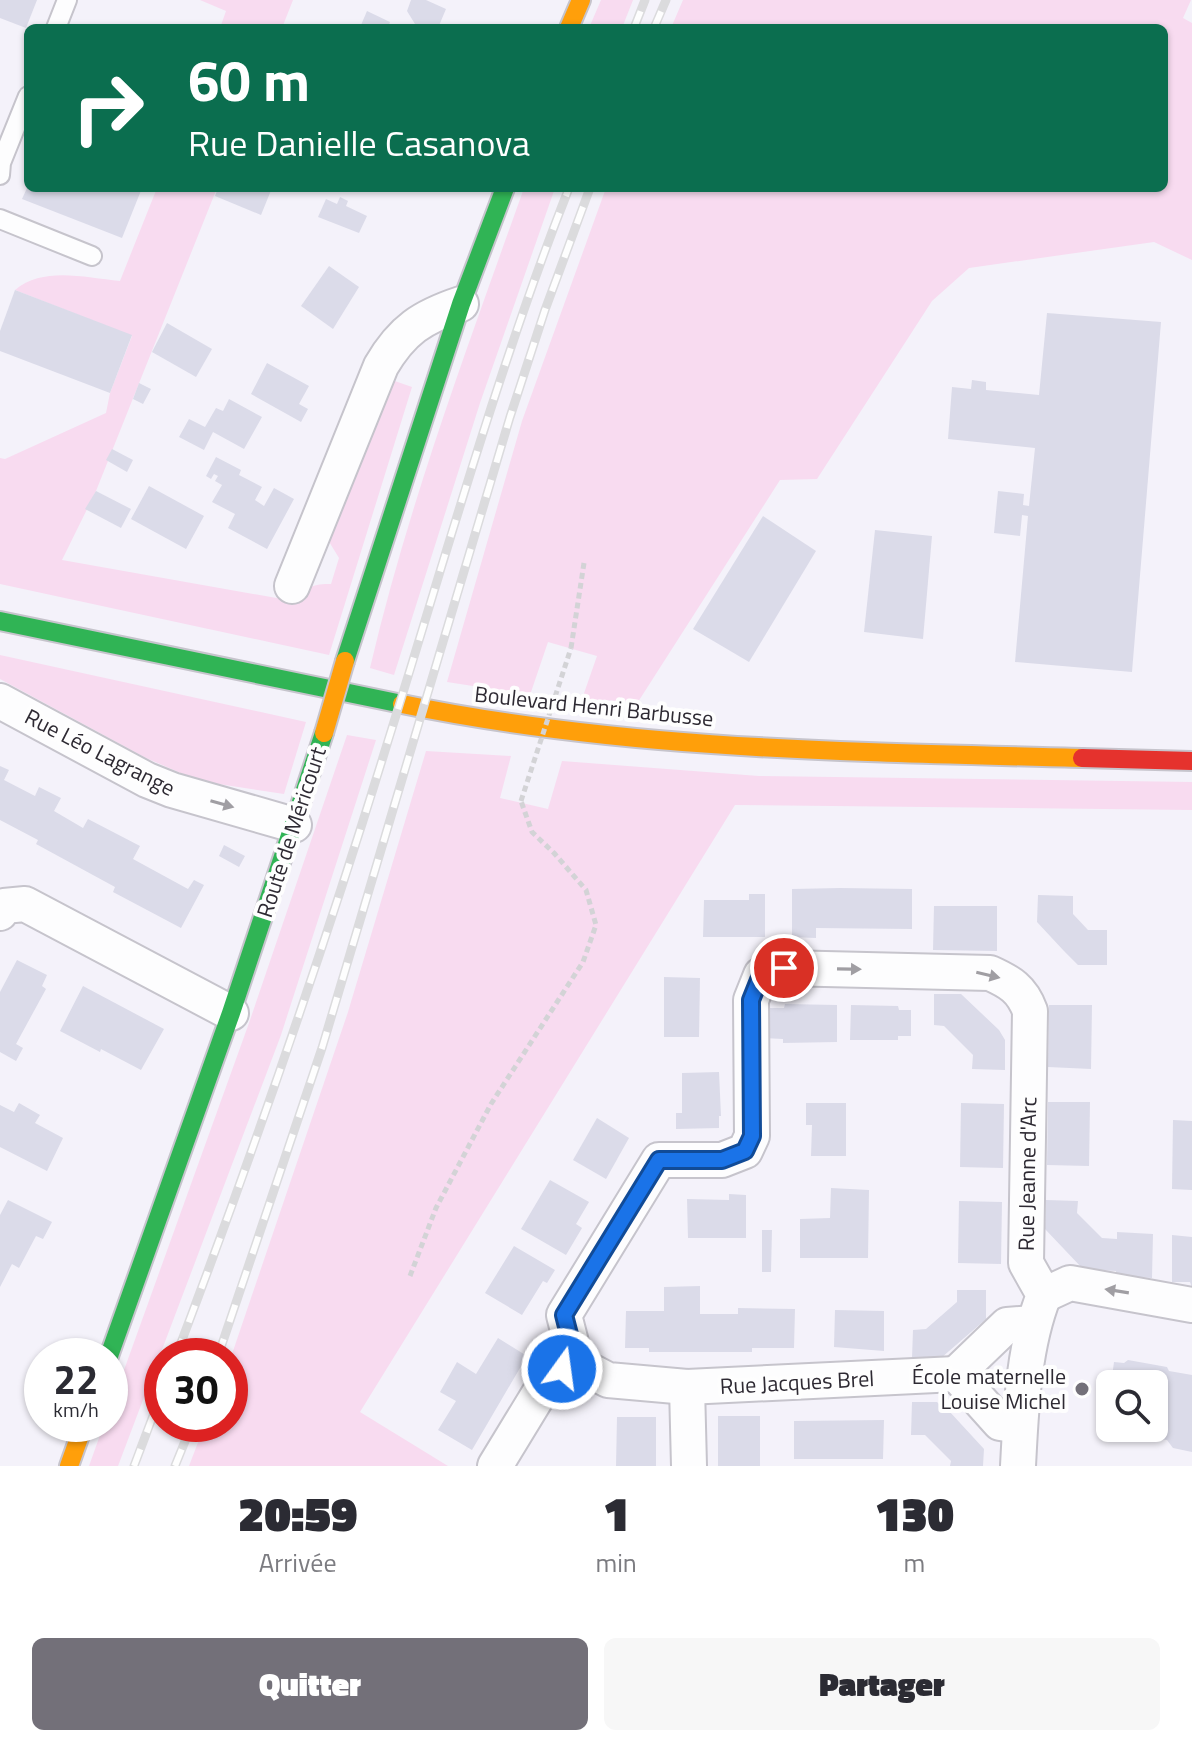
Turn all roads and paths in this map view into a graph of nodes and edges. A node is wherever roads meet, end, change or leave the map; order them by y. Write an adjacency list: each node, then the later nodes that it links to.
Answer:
1 (67, 0): 3 (lane)
2 (581, 0): 4 (street)
3 (58, 24)
4 (571, 24)
5 (24, 106): 6 (lane)
6 (0, 175)
7 (503, 192): 10 (street, Route de Méricourt)
8 (0, 219): 9 (lane)
9 (92, 256)
10 (461, 304): 12 (street); 16 (street, Route de Méricourt, bridge)
11 (584, 563): 19 (path, bridge)
12 (292, 586)
13 (0, 621): 15 (street, Boulevard Henri Barbusse)
14 (0, 701): 16 (street, Rue Léo Lagrange, one-way to 16)
15 (1192, 761)
16 (294, 825): 18 (street, Route de Méricourt)
17 (0, 913): 18 (street)
18 (231, 1013): 22 (street, Route de Méricourt)
19 (410, 1276)
20 (1192, 1305): 21 (street, one-way to 21)
21 (1039, 1309): 23 (street, Rue Jeanne d'Arc, one-way to 21); 24 (street); 26 (street)
22 (115, 1338)
23 (575, 1358): 25 (street, Rue Jacques Brel); 29 (street)
24 (956, 1374): 25 (street, Rue Jacques Brel); 26 (street)
25 (687, 1387): 30 (street)
26 (1020, 1426): 31 (street)
27 (78, 1442): 28 (street)
28 (69, 1466)
29 (495, 1466)
30 (689, 1466)
31 (1018, 1466)

